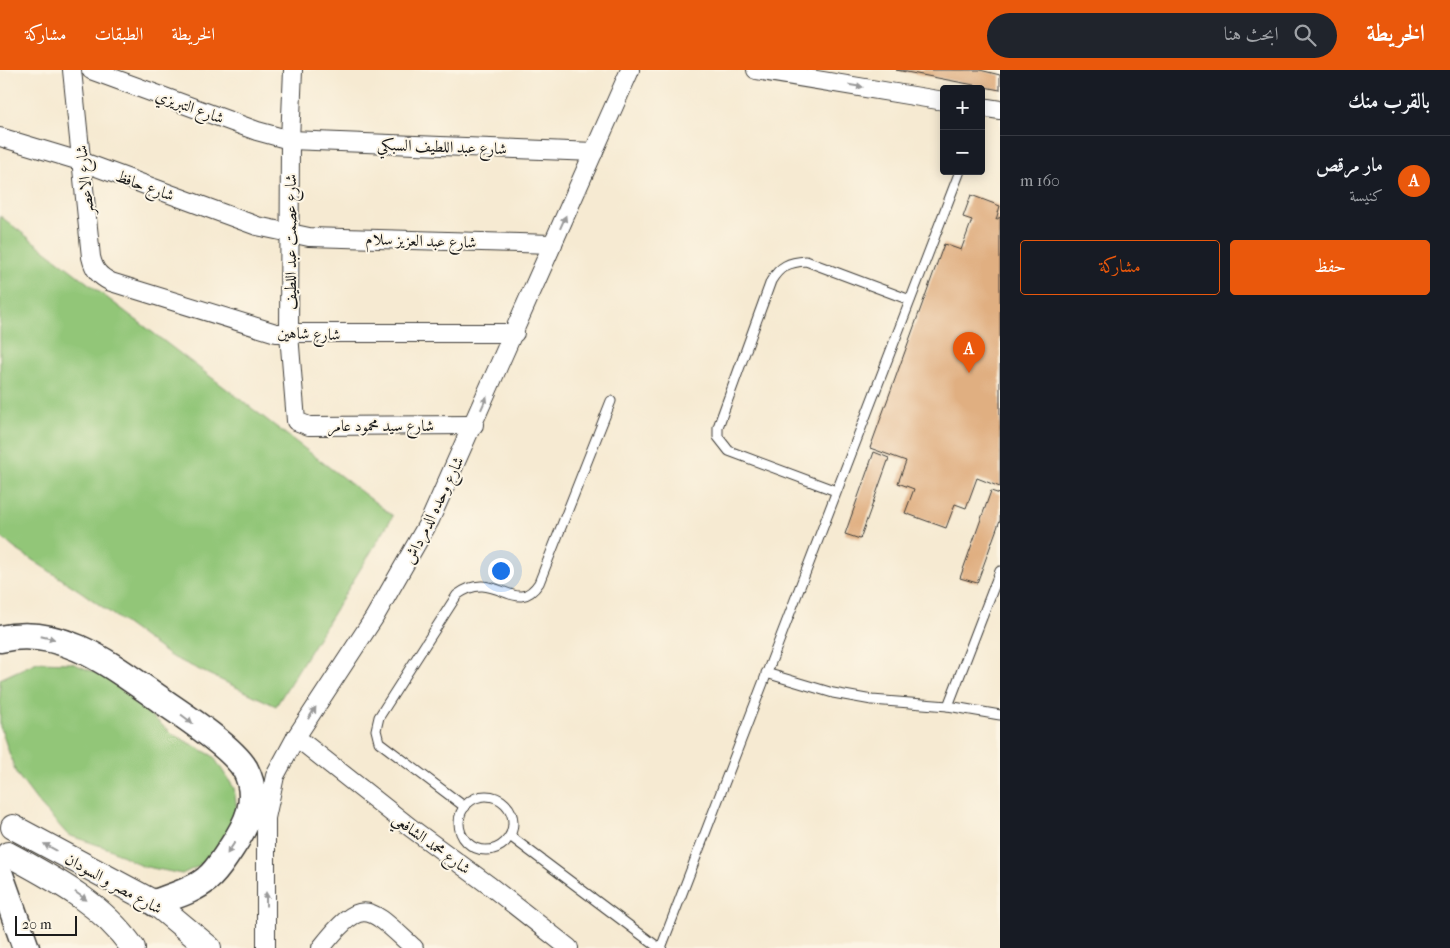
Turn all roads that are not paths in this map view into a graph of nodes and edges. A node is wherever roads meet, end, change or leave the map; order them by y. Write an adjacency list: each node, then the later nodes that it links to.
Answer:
1 (72, 70): 10 (street, شارع الاعصر)
2 (91, 70): 8 (street, شارع التبريزي)
3 (293, 70): 8 (street, شارع عصمت عبد اللطيف)
4 (630, 70): 9 (street, شارع وحده الدمرداش)
5 (756, 70): 6 (street, one-way to 6)
6 (940, 100)
7 (0, 137): 10 (street, شارع حافظ)
8 (290, 140): 9 (street, شارع عبد اللطيف السبكي); 12 (street, شارع عصمت عبد اللطيف)
9 (594, 152): 13 (street, شارع وحده الدمرداش, one-way to 9)
10 (83, 162): 12 (street, شارع حافظ); 14 (street, شارع الاعصر)
11 (958, 175): 15 (lane)
12 (290, 234): 13 (street, شارع عبد العزيز سلام); 17 (street, شارع عصمت عبد اللطيف)
13 (553, 244): 16 (street, شارع وحده الدمرداش)
14 (111, 282): 17 (street, شارع شاهين)
15 (910, 300): 21 (lane); 21 (lane)
16 (515, 333): 17 (street, شارع شاهين); 20 (street, شارع وحده الدمرداش, one-way to 16)
17 (290, 334): 19 (street, شارع عصمت عبد اللطيف)
18 (611, 401): 29 (lane)
19 (294, 414): 20 (street, شارع سيد محمود عامر)
20 (474, 425): 27 (street, شارع وحده الدمرداش, one-way to 20)
21 (836, 491): 24 (lane)
22 (1000, 571): 25 (lane)
23 (0, 640): 28 (main road, one-way to 28)
24 (766, 673): 25 (lane); 41 (lane)
25 (948, 706): 26 (lane)
26 (1000, 715)
27 (296, 737): 28 (street, شارع وحده الدمرداش); 40 (street, شارع محمد الشافعي)
28 (260, 801): 33 (main road, one-way to 33); 37 (street, شارع وحده الدمرداش, one-way to 28)
29 (465, 807): 31 (lane); 31 (lane)
30 (13, 828): 33 (main road, شارع مصر و السودان, one-way to 30)
31 (510, 836): 41 (lane)
32 (4, 864): 34 (main road); 35 (main road, شارع مصر و السودان, one-way to 35)
33 (155, 903): 36 (main road, شارع مصر و السودان)
34 (26, 948)
35 (134, 948)
36 (209, 948)
37 (266, 948)
38 (321, 948): 39 (street)
39 (414, 948)
40 (569, 948)
41 (660, 948)

